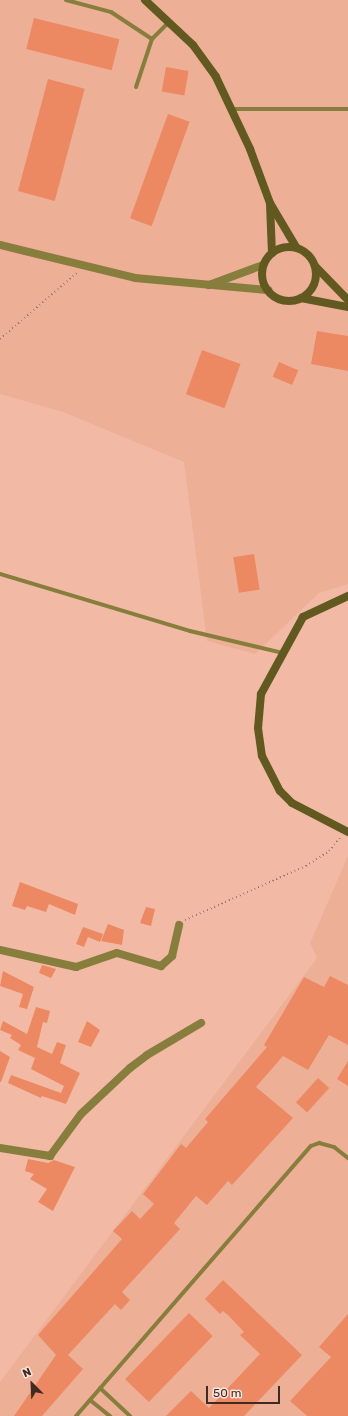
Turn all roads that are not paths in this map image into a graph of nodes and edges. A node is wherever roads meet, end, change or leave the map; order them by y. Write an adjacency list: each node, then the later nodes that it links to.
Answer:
1 (66, 0): 4 (lane)
2 (145, 0): 3 (main road)
3 (170, 21): 4 (lane); 6 (main road)
4 (152, 39): 5 (lane)
5 (136, 87)
6 (233, 109): 7 (lane); 8 (main road)
7 (348, 109)
8 (270, 203): 10 (main road); 11 (main road)
9 (0, 245): 14 (street)
10 (296, 247): 11 (main road); 13 (main road)
11 (272, 252): 12 (main road)
12 (263, 266): 14 (street); 15 (main road)
13 (315, 266): 16 (main road); 17 (main road)
14 (206, 286): 15 (street)
15 (268, 290): 16 (main road)
16 (301, 298): 18 (main road)
17 (348, 300)
18 (348, 307)
19 (0, 574): 21 (lane)
20 (348, 596): 21 (main road)
21 (283, 653): 22 (main road)
22 (347, 831)
23 (179, 925): 24 (street)
24 (0, 950)
25 (202, 1023): 26 (street)
26 (0, 1148)
27 (348, 1158): 28 (lane)
28 (100, 1388): 29 (lane); 32 (lane)
29 (90, 1400): 30 (lane); 31 (lane)
30 (76, 1416)
31 (110, 1416)
32 (130, 1416)

